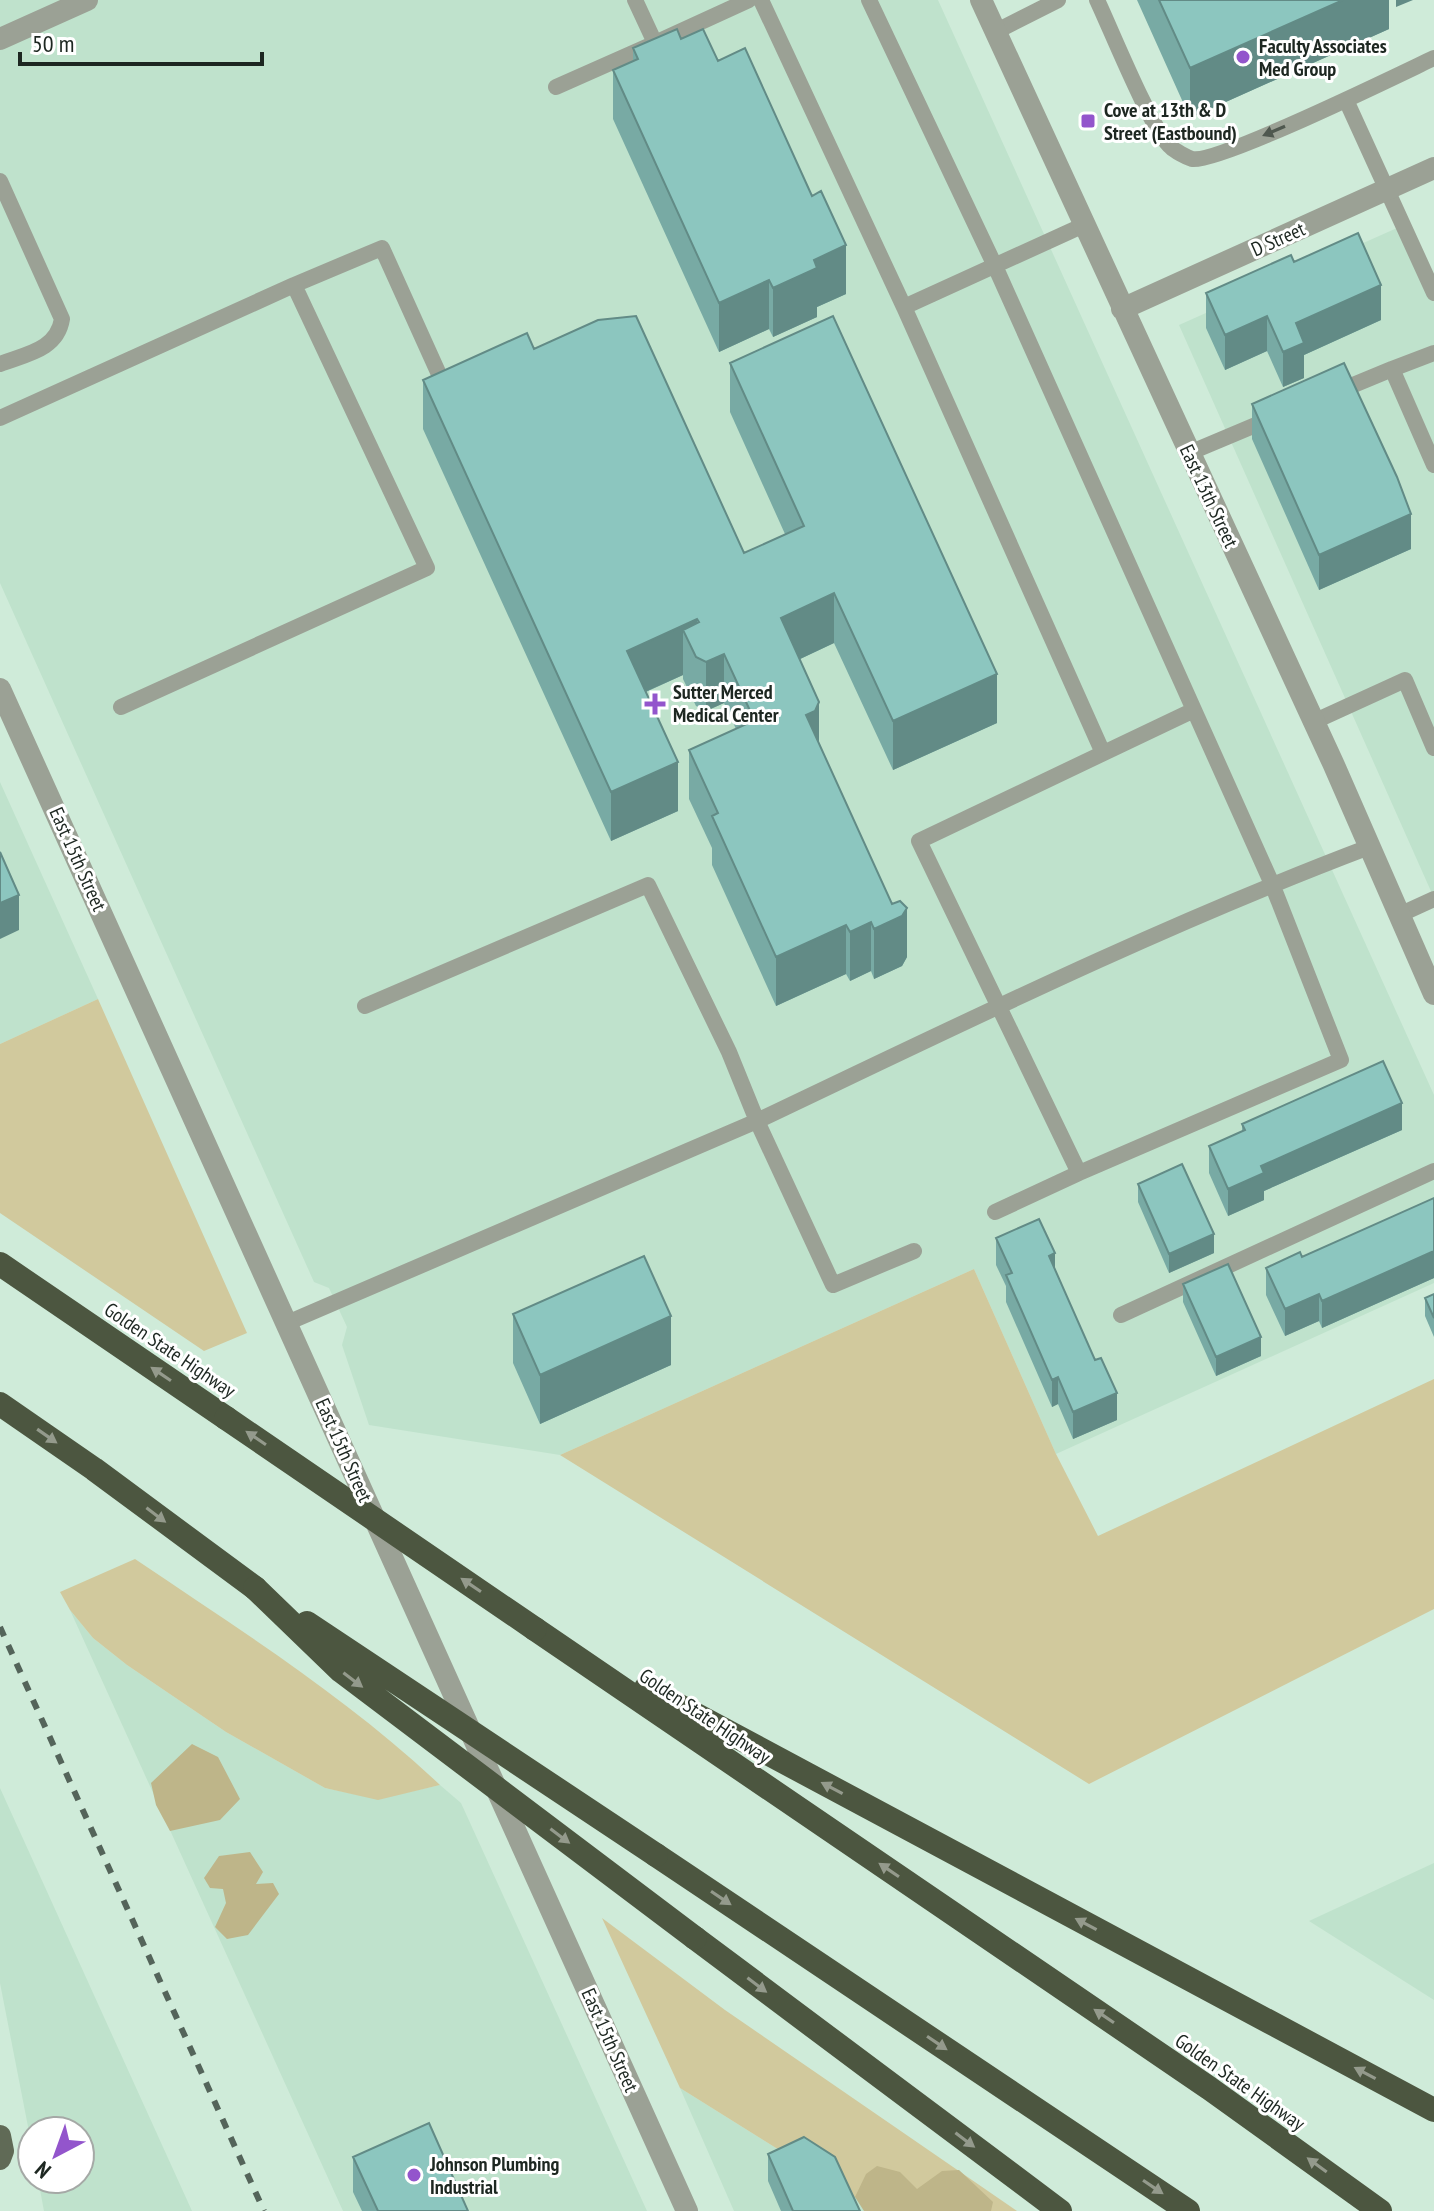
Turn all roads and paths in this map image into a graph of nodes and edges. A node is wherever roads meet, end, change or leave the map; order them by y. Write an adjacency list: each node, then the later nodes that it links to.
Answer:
1 (87, 0): 10 (street)
2 (635, 0): 11 (lane)
3 (749, 0): 11 (lane)
4 (761, 0): 22 (lane)
5 (869, 0): 19 (lane)
6 (981, 0): 9 (street, East 13th Street)
7 (1058, 0): 9 (lane)
8 (1097, 0): 14 (lane, one-way to 8)
9 (995, 32): 18 (street, East 13th Street)
10 (0, 39)
11 (655, 43): 13 (lane)
12 (1434, 58): 14 (lane)
13 (556, 87)
14 (1346, 100): 17 (lane)
15 (1434, 168): 17 (street, D Street)
16 (0, 181): 25 (lane)
17 (1387, 189): 21 (lane); 23 (street, D Street)
18 (1084, 225): 19 (lane); 23 (street, East 13th Street)
19 (995, 266): 22 (lane); 35 (lane)
20 (294, 285): 27 (lane); 30 (lane); 34 (lane)
21 (1434, 293)
22 (904, 307): 38 (lane)
23 (1122, 309): 31 (street, East 13th Street)
24 (1434, 353): 26 (lane)
25 (0, 364)
26 (1392, 369): 28 (lane); 32 (lane)
27 (448, 395)
28 (1320, 399)
29 (1290, 411): 31 (lane)
30 (0, 418)
31 (1189, 453): 36 (street, East 13th Street)
32 (1434, 465)
33 (0, 689): 53 (street, East 15th Street)
34 (121, 707)
35 (1194, 710): 38 (lane); 40 (lane)
36 (1313, 722): 37 (lane); 39 (street, East 13th Street)
37 (1434, 748)
38 (1103, 753): 45 (lane)
39 (1369, 847): 40 (lane); 42 (street, East 13th Street)
40 (1272, 884): 45 (lane); 48 (lane)
41 (1434, 899): 42 (lane)
42 (1399, 915): 43 (street, East 13th Street)
43 (1433, 989)
44 (365, 1006): 46 (lane)
45 (999, 1006): 46 (lane); 48 (lane)
46 (757, 1121): 50 (lane); 53 (lane)
47 (1434, 1171): 52 (lane)
48 (1079, 1173): 49 (lane)
49 (995, 1212)
50 (914, 1251)
51 (0, 1264): 56 (highway, Golden State Highway, one-way to 51, bridge)
52 (1121, 1315)
53 (287, 1323): 60 (street, East 15th Street)
54 (0, 1404): 55 (highway, one-way to 55)
55 (255, 1588): 61 (highway, one-way to 61, bridge); 62 (highway, one-way to 62, bridge)
56 (535, 1629): 57 (highway, one-way to 56); 63 (highway, Golden State Highway, one-way to 56)
57 (1434, 2110)
58 (0, 2136): 59 (main road)
59 (0, 2159)
60 (687, 2211)
61 (1060, 2211)
62 (1188, 2211)
63 (1380, 2211)

